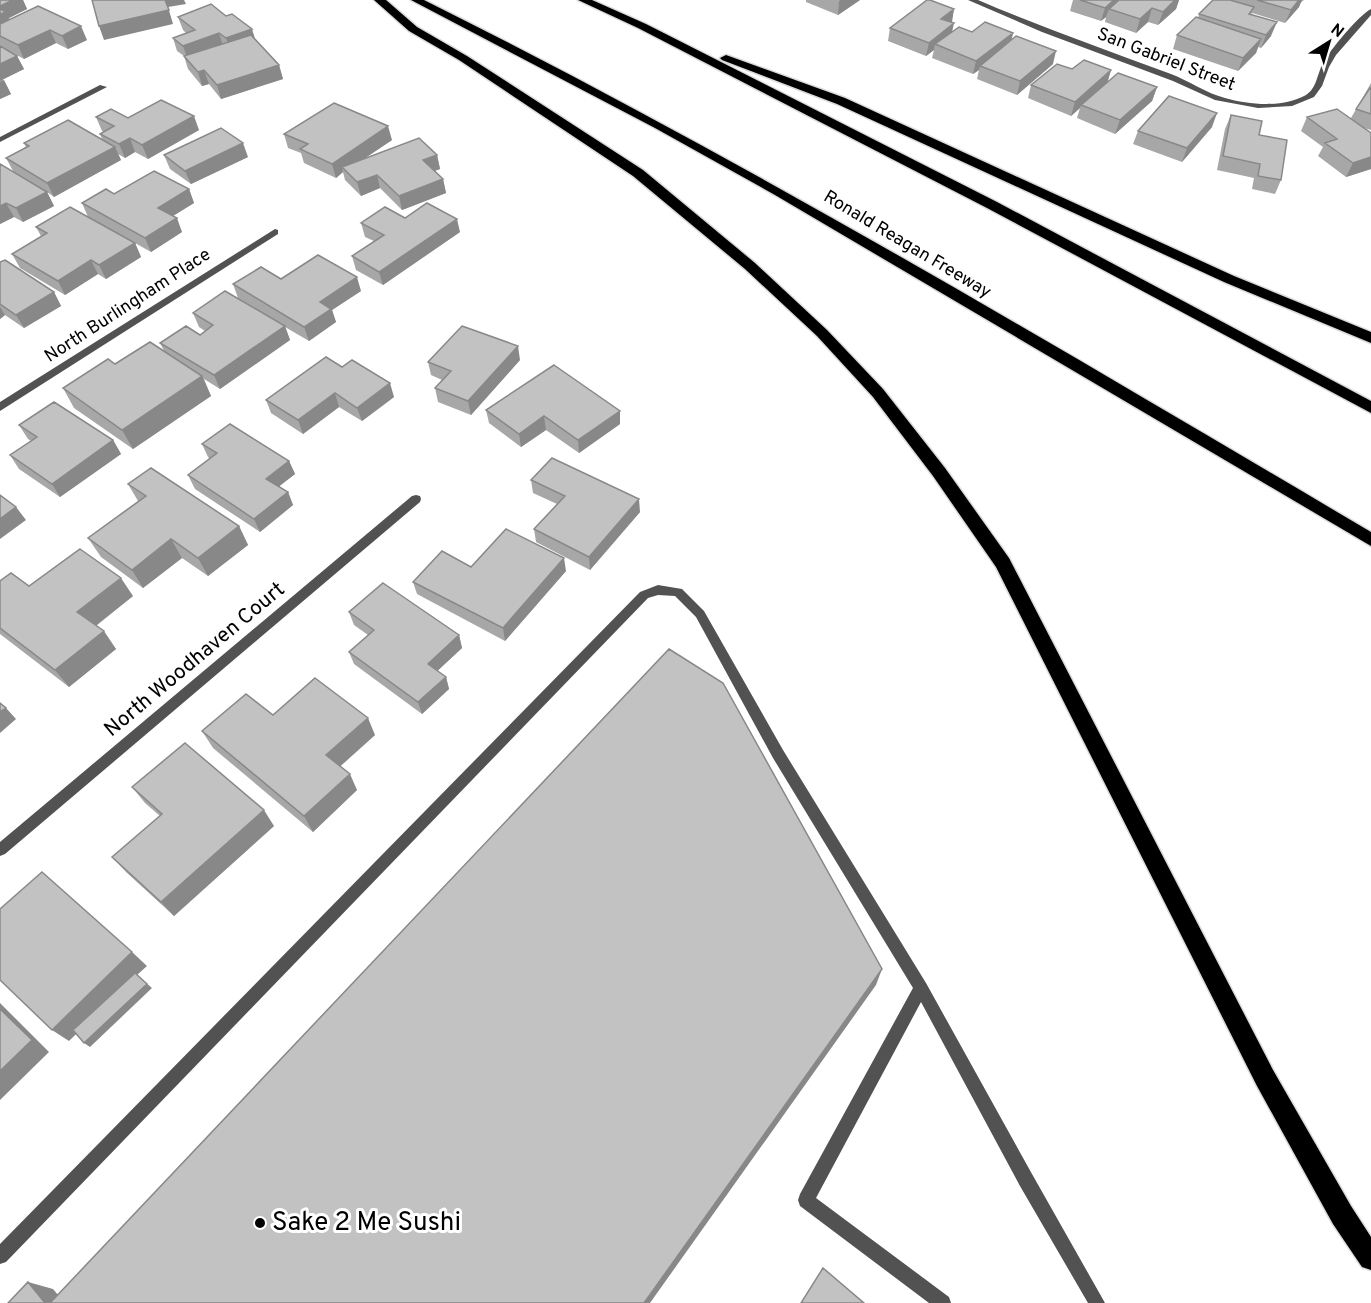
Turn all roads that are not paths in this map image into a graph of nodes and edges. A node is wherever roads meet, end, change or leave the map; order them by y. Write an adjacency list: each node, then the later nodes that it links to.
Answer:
1 (379, 0): 18 (highway)
2 (416, 0): 14 (highway, Ronald Reagan Freeway)
3 (583, 0): 6 (highway)
4 (972, 0): 5 (street, San Gabriel Street)
5 (1371, 11)
6 (642, 26): 10 (highway); 12 (highway)
7 (103, 87): 8 (street)
8 (0, 140)
9 (275, 232): 11 (street, North Burlingham Place)
10 (1371, 338)
11 (0, 407)
12 (1371, 408)
13 (416, 499): 15 (street, North Woodhaven Court)
14 (1371, 540)
15 (0, 850)
16 (921, 988): 17 (street); 19 (street); 20 (street)
17 (0, 1256)
18 (1371, 1258)
19 (943, 1303)
20 (1097, 1303)

